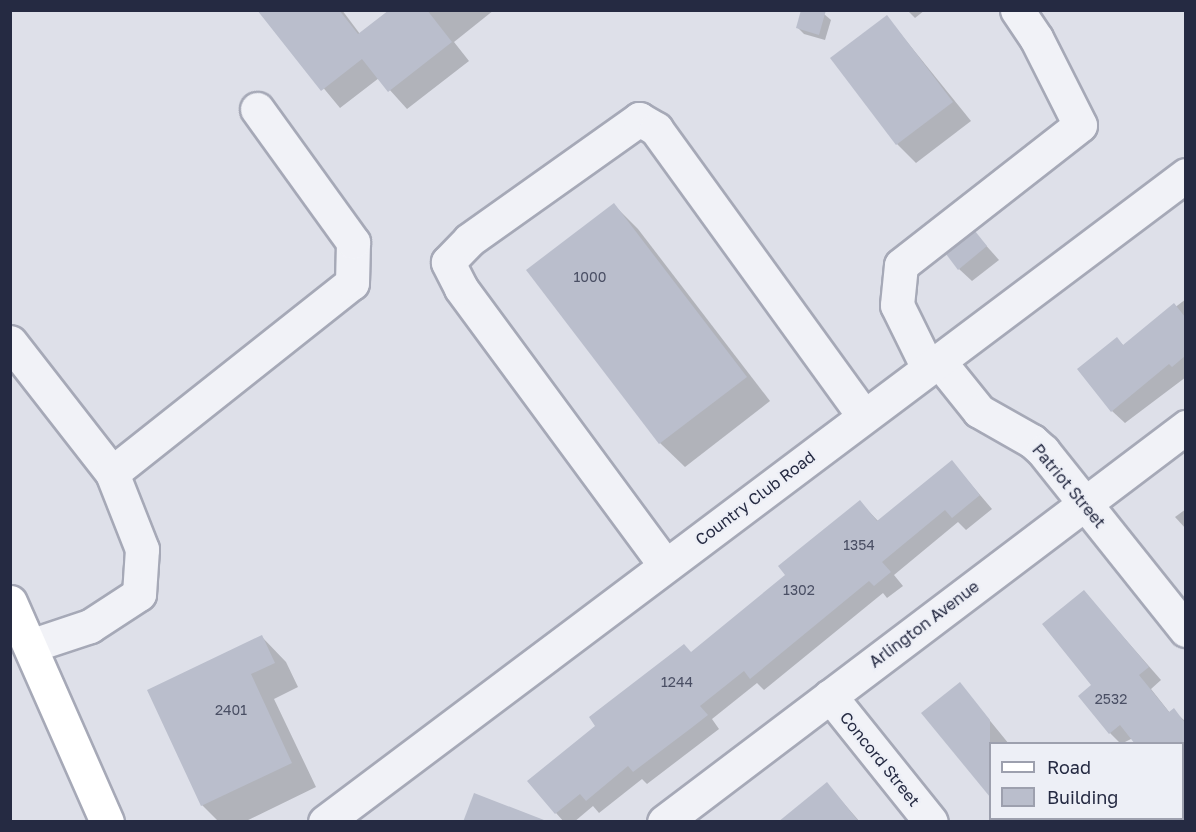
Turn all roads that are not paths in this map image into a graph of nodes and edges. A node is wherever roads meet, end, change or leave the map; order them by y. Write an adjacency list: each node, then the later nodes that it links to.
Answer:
1 (1017, 10): 5 (street, Patriot Street)
2 (257, 109): 8 (street)
3 (1185, 175): 5 (street, Country Club Road)
4 (10, 342): 8 (street)
5 (933, 364): 6 (street, Country Club Road); 9 (street, Patriot Street)
6 (864, 416): 10 (street, Country Club Road); 10 (street)
7 (1185, 427): 9 (street, Arlington Avenue)
8 (112, 473): 13 (street)
9 (1084, 503): 12 (street, Patriot Street); 14 (street, Arlington Avenue)
10 (665, 565): 16 (street, Country Club Road)
11 (10, 602): 13 (main road)
12 (1185, 630)
13 (30, 646): 15 (main road)
14 (830, 696): 17 (street, Arlington Avenue); 18 (street, Concord Street)
15 (107, 822)
16 (325, 822)
17 (664, 822)
18 (931, 822)

